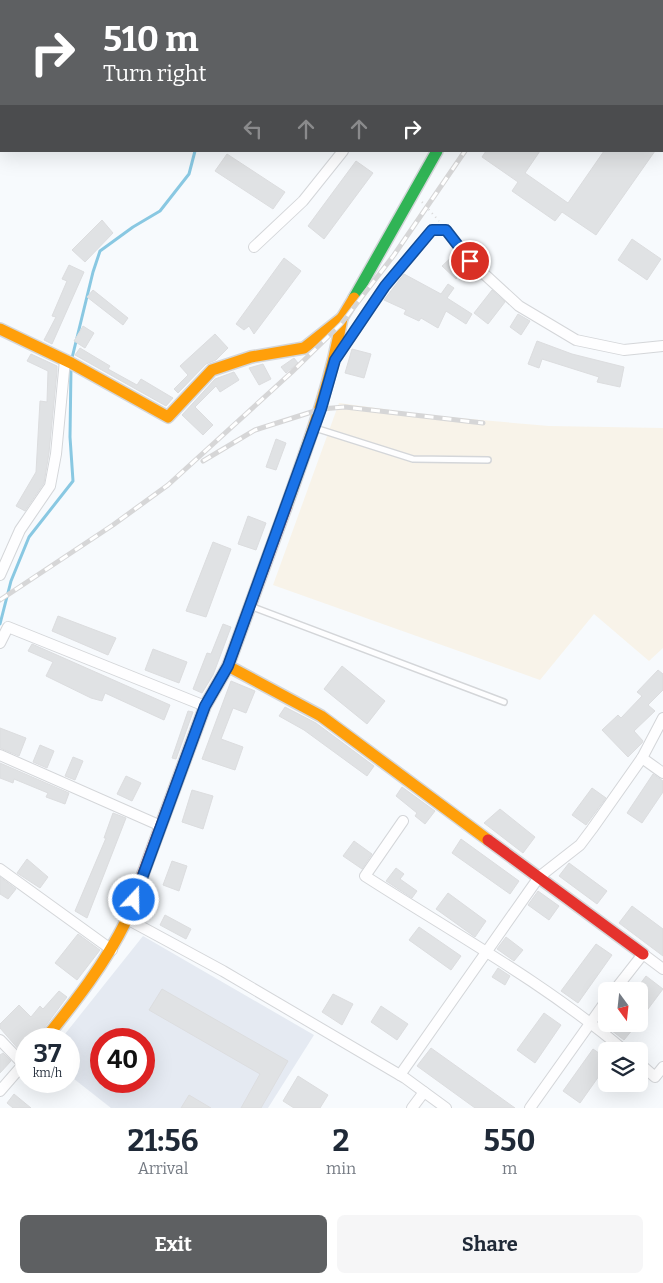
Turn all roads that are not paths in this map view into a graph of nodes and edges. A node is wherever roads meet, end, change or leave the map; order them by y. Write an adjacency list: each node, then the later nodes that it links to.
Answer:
1 (343, 152): 3 (street)
2 (436, 152): 4 (street)
3 (254, 247)
4 (342, 318): 7 (street); 8 (street)
5 (0, 328): 7 (street)
6 (663, 346): 8 (street)
7 (65, 360): 11 (street)
8 (335, 360): 9 (street)
9 (314, 428): 10 (lane); 12 (street)
10 (488, 460)
11 (0, 575)
12 (250, 606): 14 (street); 15 (lane)
13 (0, 643): 16 (street)
14 (228, 666): 16 (street); 24 (street)
15 (504, 702)
16 (205, 706): 22 (street)
17 (663, 718): 19 (street)
18 (0, 755): 22 (street)
19 (642, 758): 20 (street); 24 (street)
20 (663, 773)
21 (403, 821): 27 (street)
22 (162, 826): 25 (street)
23 (0, 869): 26 (street)
24 (539, 877): 27 (street); 28 (street)
25 (127, 919): 26 (street); 40 (street)
26 (112, 950): 33 (street)
27 (487, 952): 32 (street); 40 (street)
28 (643, 954): 29 (street); 30 (street)
29 (663, 969)
30 (621, 982)
31 (598, 1012): 32 (street)
32 (590, 1022): 35 (street); 45 (street)
33 (54, 1028)
34 (0, 1040): 36 (street)
35 (614, 1042)
36 (15, 1053)
37 (663, 1067): 38 (street)
38 (648, 1071)
39 (15, 1074): 41 (street)
40 (400, 1075): 42 (street)
41 (0, 1091)
42 (424, 1092): 43 (street); 44 (street)
43 (412, 1108)
44 (446, 1108)
45 (530, 1108)

